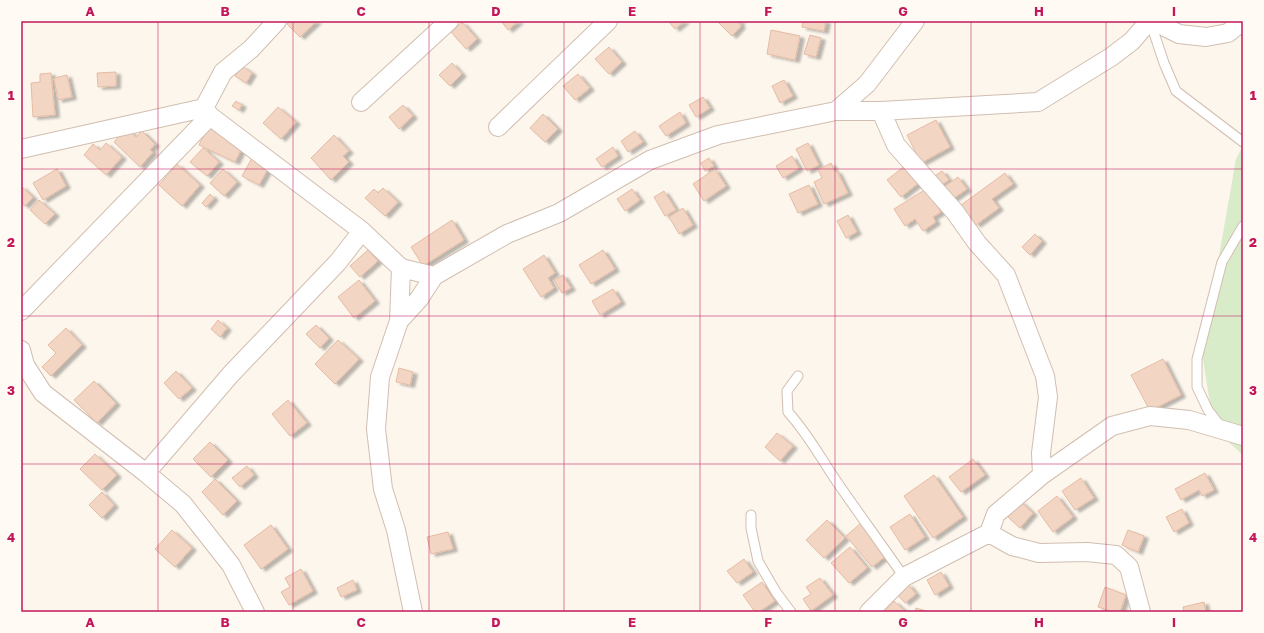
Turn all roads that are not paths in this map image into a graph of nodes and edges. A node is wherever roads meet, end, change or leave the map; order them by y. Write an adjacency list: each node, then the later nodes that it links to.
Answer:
1 (277, 21): 10 (street)
2 (449, 21): 7 (street)
3 (608, 21): 11 (street)
4 (915, 21): 8 (street)
5 (1151, 21): 6 (street); 9 (street); 12 (lane)
6 (1243, 21)
7 (361, 102)
8 (836, 111): 9 (street); 17 (street)
9 (881, 111): 25 (street)
10 (207, 112): 13 (street); 15 (street); 18 (street)
11 (498, 128)
12 (1243, 142)
13 (21, 149)
14 (1243, 226): 22 (lane)
15 (362, 231): 16 (street); 24 (street)
16 (401, 268): 17 (street); 19 (street)
17 (434, 276): 19 (street)
18 (21, 311)
19 (399, 321): 30 (street)
20 (21, 350): 24 (street)
21 (798, 376): 28 (lane)
22 (1225, 431): 23 (street); 25 (street)
23 (1243, 436)
24 (146, 473): 29 (street)
25 (1042, 475): 27 (street)
26 (751, 515): 31 (lane)
27 (989, 533): 28 (street); 33 (street)
28 (904, 577): 32 (street)
29 (255, 612)
30 (413, 612)
31 (791, 612)
32 (869, 612)
33 (1141, 612)

